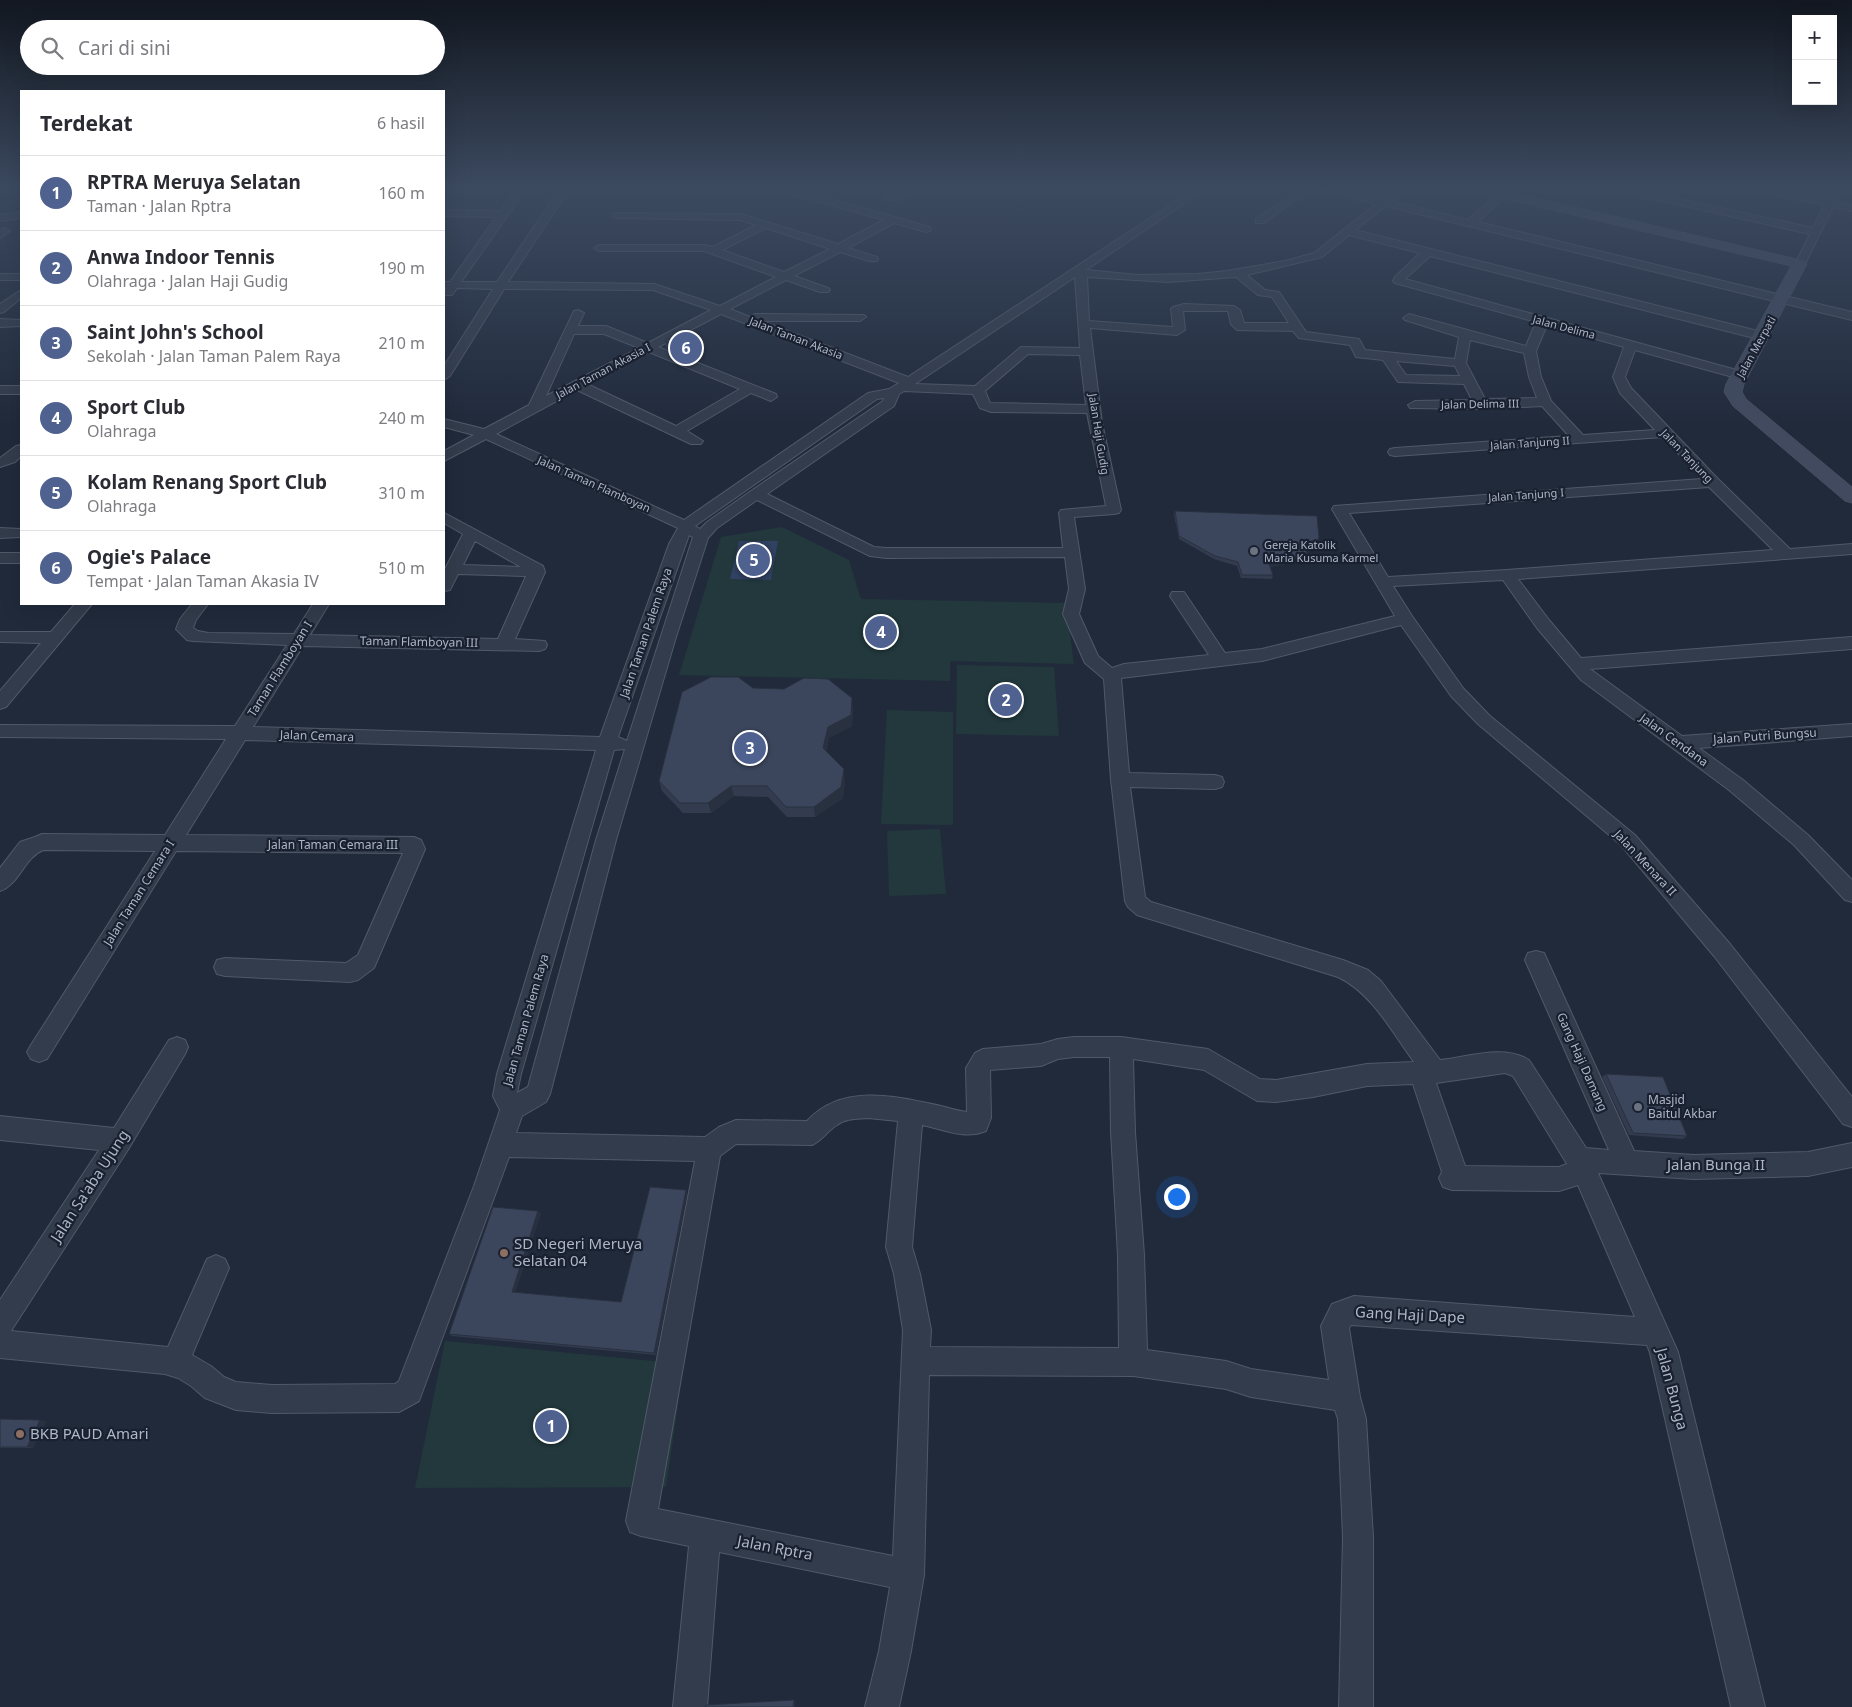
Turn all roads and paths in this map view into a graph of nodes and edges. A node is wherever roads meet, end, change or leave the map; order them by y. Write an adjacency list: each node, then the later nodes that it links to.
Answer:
1 (461, 268): 16 (street)
2 (512, 268): 17 (street)
3 (765, 268): 15 (street)
4 (801, 268): 15 (street, Jalan Taman Akasia I)
5 (1088, 268): 11 (street, Jalan Taman Palem Raya)
6 (1265, 268): 12 (street)
7 (1411, 268): 30 (street, Jalan Delima)
8 (1489, 268): 37 (street)
9 (1657, 268): 21 (street)
10 (1798, 268): 21 (street, Jalan Merpati)
11 (1080, 273): 18 (street); 33 (street, Jalan Haji Gudig); 48 (street, Jalan Taman Palem Raya)
12 (1239, 274): 18 (street); 34 (street)
13 (0, 276): 14 (street)
14 (20, 276)
15 (786, 276): 19 (street); 24 (street, Jalan Taman Akasia I)
16 (448, 285): 17 (street, Jalan Taman Akasia)
17 (500, 286): 24 (street, Jalan Taman Akasia); 44 (street)
18 (1171, 288): 22 (street)
19 (824, 290)
20 (20, 295): 23 (street)
21 (1783, 298): 26 (street); 37 (street, Jalan Merpati)
22 (1177, 309): 33 (street); 34 (street)
23 (0, 310)
24 (721, 310): 28 (street, Jalan Taman Akasia); 39 (street, Jalan Taman Akasia I)
25 (578, 313): 35 (street)
26 (1852, 316)
27 (860, 317): 28 (street)
28 (743, 318): 48 (street, Jalan Taman Akasia)
29 (1410, 318): 36 (street)
30 (1542, 322): 38 (street, Jalan Delima); 40 (street)
31 (0, 323): 32 (street)
32 (20, 323)
33 (1083, 324): 41 (street, Jalan Haji Gudig)
34 (1297, 327): 42 (street)
35 (570, 330): 39 (street); 57 (street)
36 (1466, 335): 40 (street); 43 (street)
37 (1762, 336): 45 (street, Jalan Merpati)
38 (1631, 345): 45 (street, Jalan Delima); 61 (street, Jalan Tanjung)
39 (649, 347): 47 (street, Jalan Taman Akasia I); 49 (street)
40 (1530, 351): 54 (street)
41 (1086, 352): 52 (street); 58 (street, Jalan Haji Gudig)
42 (1387, 357): 43 (street); 46 (street)
43 (1460, 363): 46 (street)
44 (445, 374)
45 (1740, 375): 72 (street, Jalan Merpati)
46 (1467, 380): 56 (street)
47 (578, 385): 57 (street, Jalan Taman Akasia I); 60 (street)
48 (901, 387): 52 (street, Jalan Taman Akasia); 65 (street, Jalan Taman Palem Raya)
49 (749, 389): 53 (street); 60 (street)
50 (0, 390): 51 (street)
51 (20, 390)
52 (978, 390): 58 (street)
53 (771, 398)
54 (1545, 402): 56 (street, Jalan Delima III); 63 (street)
55 (1415, 405): 56 (street, Jalan Delima III)
56 (1481, 405)
57 (534, 407): 62 (street, Jalan Taman Akasia I)
58 (1094, 409): 81 (street, Jalan Haji Gudig)
59 (445, 423): 62 (street, Jalan Taman Flamboyan)
60 (676, 432): 64 (street)
61 (1665, 433): 63 (street, Jalan Tanjung II); 70 (street, Jalan Tanjung)
62 (485, 434): 68 (street); 75 (street, Jalan Taman Flamboyan)
63 (1579, 439): 67 (street, Jalan Tanjung II)
64 (696, 441)
65 (820, 441): 71 (street, Jalan Taman Palem Raya); 75 (street, Jalan Taman Palem Raya)
66 (20, 450): 69 (street)
67 (1395, 452)
68 (445, 456)
69 (0, 464)
70 (1713, 482): 73 (street, Jalan Tanjung I); 82 (street, Jalan Tanjung)
71 (756, 494): 79 (street, Jalan Taman Palem Raya); 81 (street)
72 (1852, 498)
73 (1339, 508): 86 (street, Jalan Menara II)
74 (445, 518): 78 (street)
75 (686, 526): 79 (street, Jalan Taman Flamboyan); 107 (street, Jalan Taman Palem Raya)
76 (0, 533): 77 (street)
77 (20, 533)
78 (472, 534): 83 (street); 84 (street)
79 (701, 537): 108 (street, Jalan Taman Palem Raya)
80 (1852, 549): 82 (street)
81 (1073, 552): 101 (street)
82 (1786, 554): 85 (street)
83 (453, 569): 84 (street); 87 (street)
84 (537, 572): 97 (street)
85 (1507, 575): 86 (street); 100 (street, Jalan Cendana)
86 (1383, 582): 92 (street, Jalan Menara II)
87 (445, 584)
88 (1178, 596): 99 (street)
89 (83, 605): 94 (street)
90 (199, 605): 95 (street, Taman Flamboyan III)
91 (320, 605): 95 (street, Taman Flamboyan I)
92 (1405, 620): 99 (street); 122 (street, Jalan Menara II)
93 (0, 637): 94 (street)
94 (53, 638): 102 (street)
95 (298, 640): 97 (street, Taman Flamboyan III); 105 (street, Taman Flamboyan I)
96 (1852, 643): 100 (street)
97 (504, 644): 98 (street, Taman Flamboyan III)
98 (539, 645)
99 (1221, 660): 101 (street)
100 (1576, 664): 106 (street, Jalan Cendana)
101 (1112, 677): 109 (street)
102 (0, 703)
103 (1852, 730): 106 (street, Jalan Putri Bungsu)
104 (0, 731): 105 (street, Jalan Cemara)
105 (239, 733): 107 (street, Jalan Cemara); 111 (street, Jalan Taman Cemara I)
106 (1679, 743): 113 (street, Jalan Cendana)
107 (607, 744): 108 (street, Jalan Cemara); 120 (street, Jalan Taman Palem Raya)
108 (634, 745): 120 (street, Jalan Taman Palem Raya)
109 (1120, 780): 110 (street); 119 (street)
110 (1215, 782)
111 (169, 845): 112 (street, Jalan Taman Cemara III); 115 (street, Jalan Taman Cemara III); 118 (street, Jalan Taman Cemara I)
112 (0, 883)
113 (1852, 894)
114 (1536, 960): 128 (street, Gang Haji Damang)
115 (225, 967)
116 (177, 1047): 124 (street, Jalan Sa'aba Ujung)
117 (1120, 1047): 119 (street); 121 (street); 135 (street)
118 (39, 1052)
119 (1428, 1072): 129 (street, Jalan Bunga); 129 (street, Jalan Bunga II)
120 (512, 1109): 125 (street)
121 (912, 1112): 126 (street); 134 (street)
122 (1852, 1116)
123 (0, 1128): 124 (street)
124 (120, 1140): 131 (street, Jalan Sa'aba Ujung)
125 (500, 1145): 126 (street); 136 (street)
126 (709, 1149): 138 (street, Jalan Rptra)
127 (1852, 1155): 128 (street, Jalan Bunga II)
128 (1627, 1163): 129 (street, Jalan Bunga II)
129 (1581, 1166): 132 (street, Jalan Bunga)
130 (216, 1268): 136 (street)
131 (0, 1324)
132 (1655, 1332): 137 (street, Gang Haji Dape); 143 (street, Jalan Bunga)
133 (0, 1344): 136 (street)
134 (916, 1361): 135 (street); 139 (street)
135 (1133, 1362): 137 (street)
136 (175, 1364)
137 (1346, 1397): 142 (street, Gang Haji Dape)
138 (705, 1534): 139 (street, Jalan Rptra); 140 (street)
139 (908, 1575): 141 (street)
140 (690, 1707)
141 (882, 1707)
142 (1356, 1707)
143 (1748, 1707)

